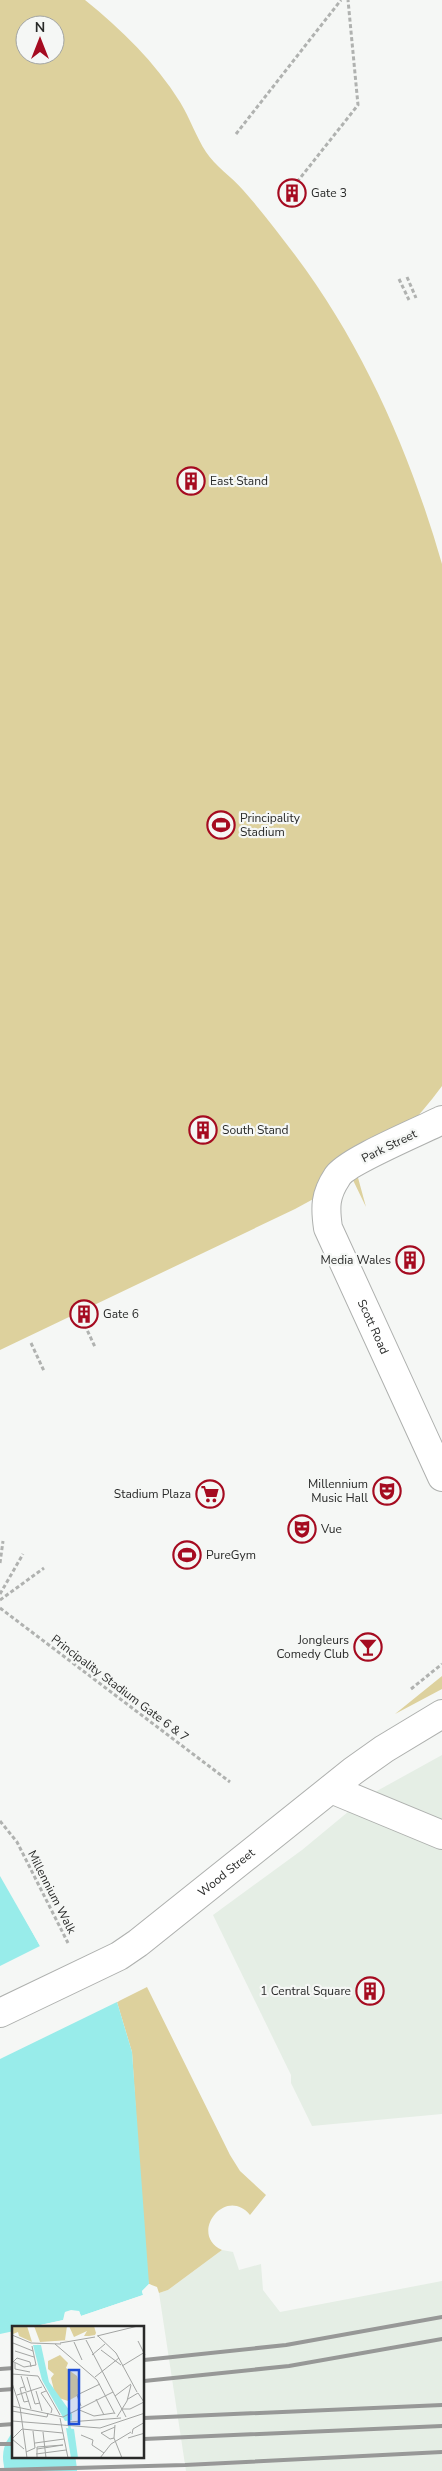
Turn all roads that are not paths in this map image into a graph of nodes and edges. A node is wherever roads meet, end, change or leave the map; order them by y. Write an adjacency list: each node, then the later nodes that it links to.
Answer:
1 (442, 1120): 2 (street, Park Street)
2 (338, 1174): 3 (street, Scott Road)
3 (442, 1477)
4 (442, 1714): 5 (street, Wood Street)
5 (331, 1789): 6 (street); 7 (street, Wood Street)
6 (442, 1834)
7 (0, 2013)

